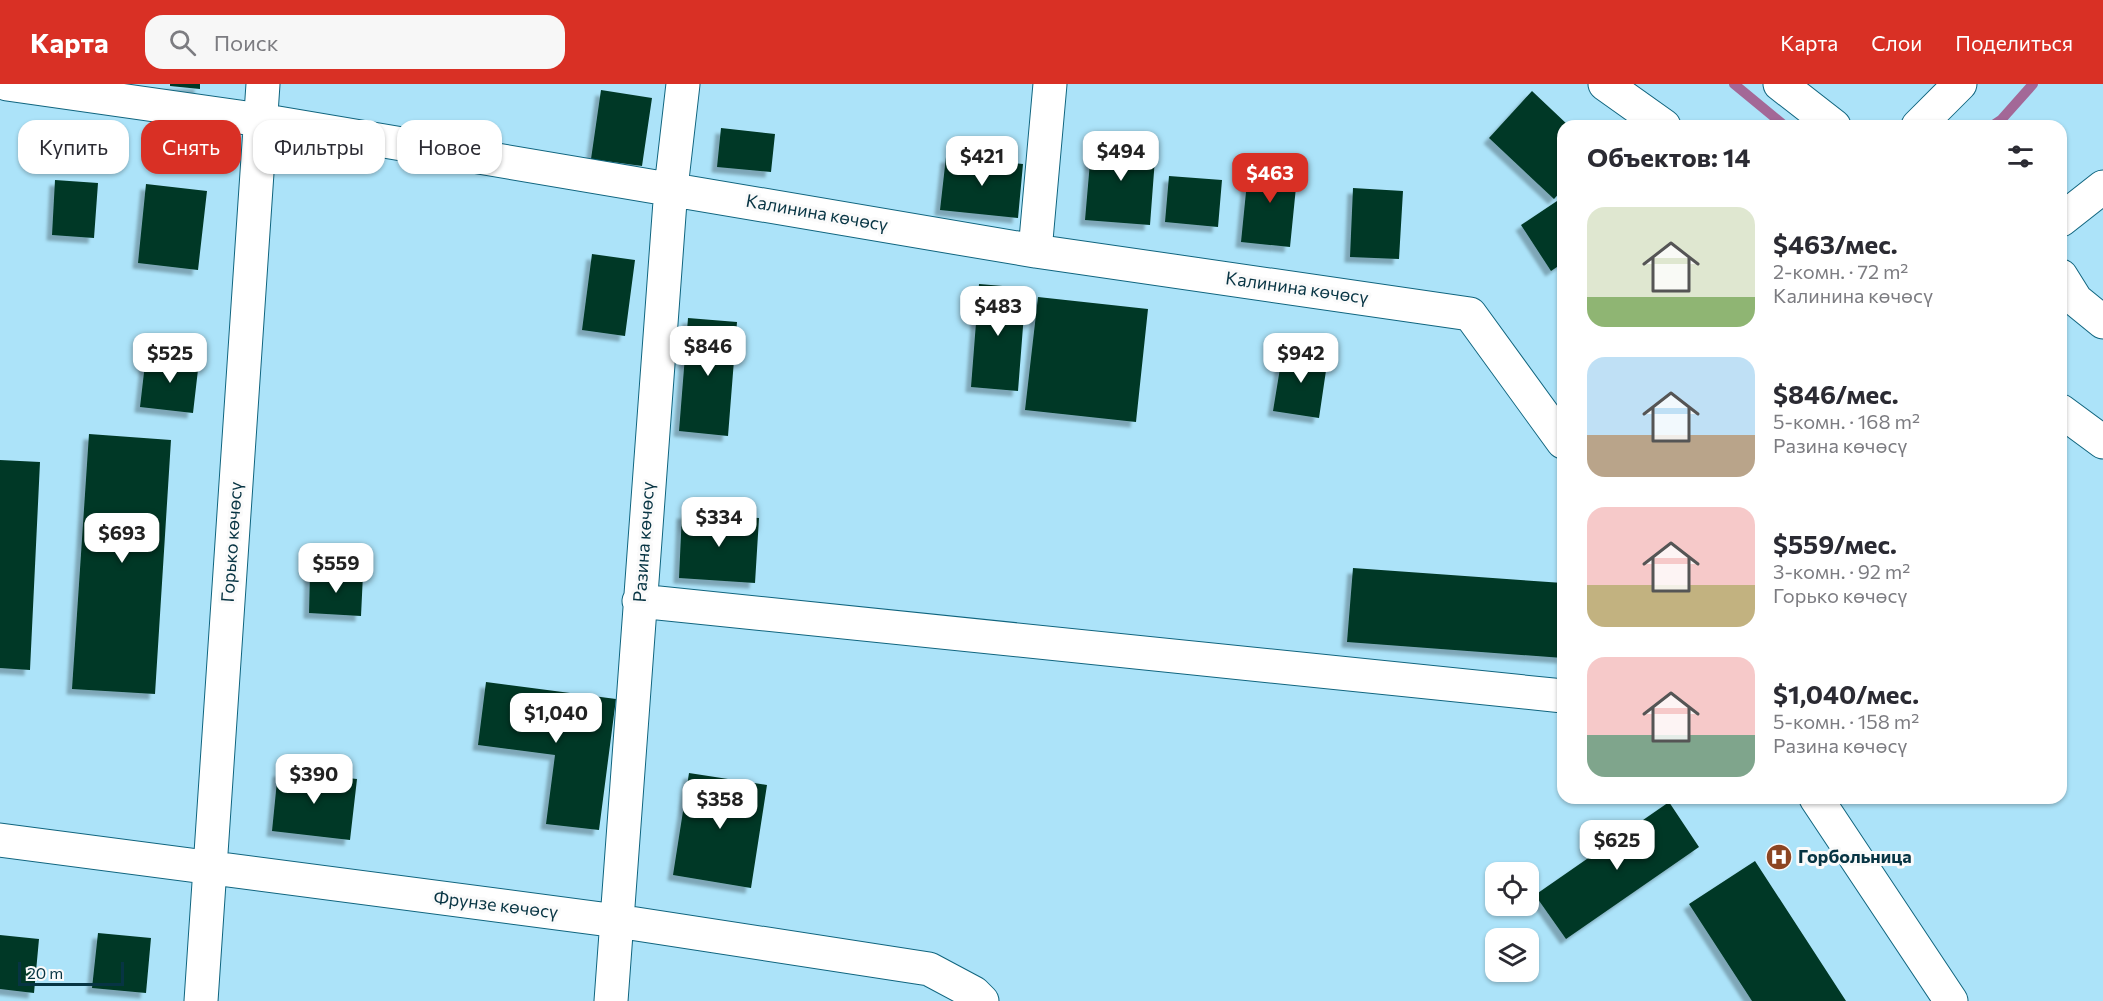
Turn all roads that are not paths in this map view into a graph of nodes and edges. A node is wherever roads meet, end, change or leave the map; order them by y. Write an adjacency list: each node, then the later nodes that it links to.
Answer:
1 (7, 84): 8 (street, Калинина көчөсү)
2 (263, 84): 8 (street, Горько көчөсү)
3 (683, 84): 15 (street, Разина көчөсү)
4 (1050, 84): 17 (street)
5 (1605, 84): 9 (street)
6 (1780, 84): 10 (street)
7 (1960, 84): 11 (street)
8 (260, 120)
9 (1656, 120)
10 (1826, 120)
11 (1935, 120)
12 (385, 141): 15 (street, Калинина көчөсү)
13 (256, 174): 27 (street, Горько көчөсү)
14 (2103, 187): 16 (street)
15 (671, 188): 17 (street, Калинина көчөсү); 23 (street, Разина көчөсү)
16 (2067, 215)
17 (1035, 251): 21 (street, Калинина көчөсү)
18 (2067, 286): 19 (street)
19 (2103, 322)
20 (2067, 415): 22 (street)
21 (1557, 434)
22 (2103, 442)
23 (639, 601): 24 (street); 28 (street, Разина көчөсү)
24 (1557, 695)
25 (1820, 804): 32 (street)
26 (0, 840): 27 (street, Фрунзе көчөсү)
27 (210, 868): 28 (street, Фрунзе көчөсү); 29 (street, Горько көчөсү)
28 (617, 921): 30 (street, Разина көчөсү); 31 (street, Фрунзе көчөсү)
29 (201, 1001)
30 (611, 1001)
31 (982, 1001)
32 (1951, 1001)

